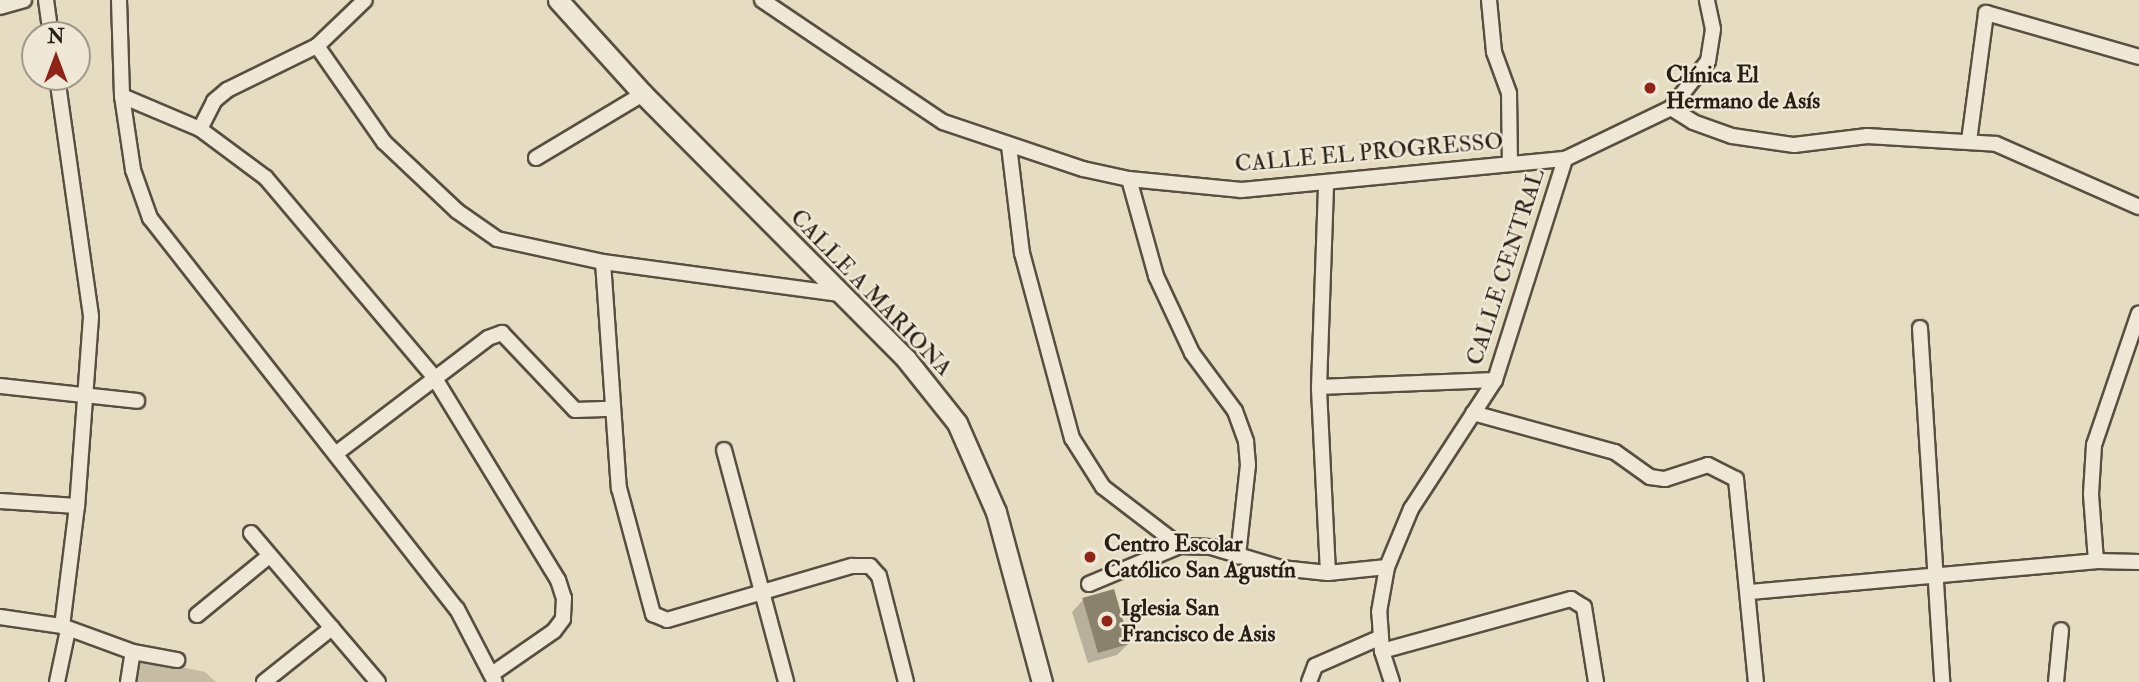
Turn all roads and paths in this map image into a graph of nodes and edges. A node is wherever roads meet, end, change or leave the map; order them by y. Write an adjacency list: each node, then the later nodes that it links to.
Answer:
1 (24, 0): 9 (street)
2 (46, 0): 10 (street)
3 (119, 0): 15 (street)
4 (365, 0): 11 (street)
5 (558, 0): 14 (main road, CALLE A MARIONA)
6 (762, 0): 19 (street, CALLE EL PROGRESSO)
7 (1489, 0): 22 (street)
8 (1707, 0): 16 (street, CALLE CENTRAL)
9 (0, 7)
10 (49, 21)
11 (317, 46): 17 (street); 26 (street)
12 (2139, 57): 18 (street)
13 (59, 91): 34 (street)
14 (643, 94): 20 (street); 27 (main road, CALLE A MARIONA)
15 (121, 96): 17 (street); 39 (street)
16 (1671, 108): 18 (street); 21 (street, CALLE CENTRAL)
17 (200, 129): 30 (street)
18 (1969, 141): 25 (street)
19 (1009, 146): 23 (street, CALLE EL PROGRESSO); 43 (street)
20 (536, 158)
21 (1565, 159): 22 (street, CALLE EL PROGRESSO); 31 (street, CALLE CENTRAL)
22 (1510, 163): 24 (street, CALLE EL PROGRESSO)
23 (1129, 179): 24 (street, CALLE EL PROGRESSO); 45 (street)
24 (1326, 182): 33 (street)
25 (2139, 206)
26 (603, 262): 27 (street); 36 (street)
27 (840, 294): 69 (main road, CALLE A MARIONA)
28 (2139, 313): 46 (street)
29 (1920, 328): 50 (street)
30 (434, 377): 36 (street); 39 (street); 62 (street)
31 (1495, 380): 33 (street); 37 (street, CALLE CENTRAL)
32 (0, 386): 34 (street)
33 (1319, 387): 49 (street)
34 (86, 396): 35 (street); 41 (street)
35 (137, 401)
36 (612, 409): 53 (street)
37 (1473, 413): 48 (street, CALLE CENTRAL); 52 (street)
38 (724, 450): 53 (street)
39 (338, 452): 62 (street)
40 (0, 501): 41 (street)
41 (77, 506): 56 (street)
42 (251, 533): 44 (street)
43 (1180, 546): 45 (street); 51 (street)
44 (269, 556): 54 (street); 57 (street)
45 (1238, 556): 49 (street)
46 (2096, 561): 47 (street); 50 (street)
47 (2139, 562)
48 (1387, 567): 49 (street); 59 (street, CALLE CENTRAL)
49 (1328, 573)
50 (1933, 576): 52 (street); 74 (street)
51 (1089, 584)
52 (1750, 592): 73 (street)
53 (762, 595): 67 (street); 68 (street)
54 (197, 615)
55 (0, 617): 56 (street)
56 (65, 628): 60 (street); 63 (street)
57 (332, 628): 65 (street); 66 (street)
58 (2061, 630): 75 (street)
59 (1382, 644): 70 (street); 71 (street, CALLE CENTRAL); 72 (street)
60 (133, 652): 61 (street); 64 (street)
61 (177, 660)
62 (493, 678)
63 (57, 682)
64 (128, 682)
65 (264, 682)
66 (378, 682)
67 (786, 682)
68 (906, 682)
69 (1042, 682)
70 (1308, 682)
71 (1392, 682)
72 (1596, 682)
73 (1756, 682)
74 (1942, 682)
75 (2056, 682)

